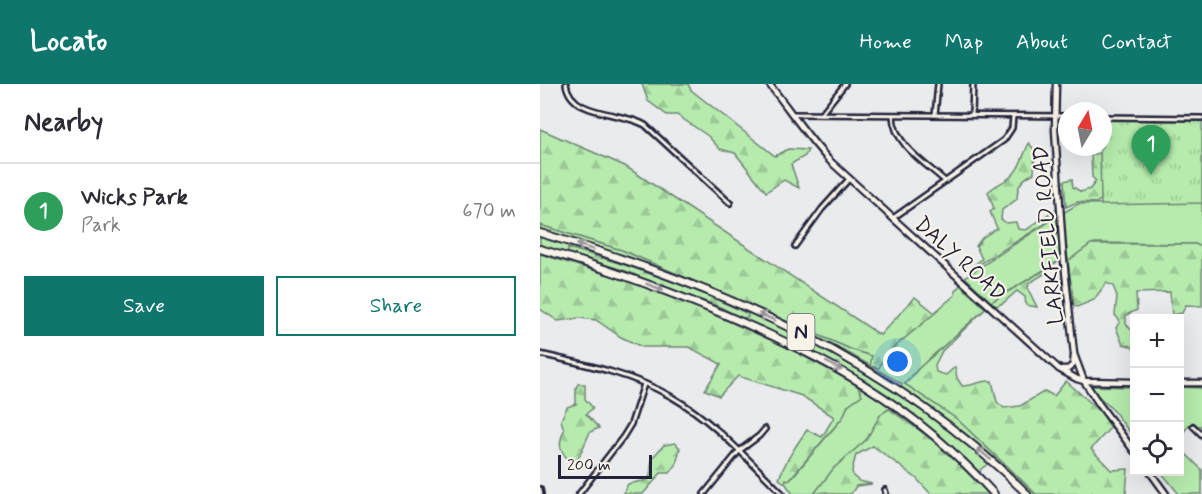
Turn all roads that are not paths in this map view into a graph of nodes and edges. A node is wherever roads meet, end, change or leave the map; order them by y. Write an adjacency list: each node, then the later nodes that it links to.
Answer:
1 (566, 84): 18 (street)
2 (769, 84): 7 (street, DALY ROAD)
3 (845, 84): 8 (street)
4 (938, 84): 10 (street)
5 (973, 84): 11 (street)
6 (1056, 84): 13 (street, LARKFIELD ROAD)
7 (792, 114): 8 (street); 16 (street, DALY ROAD)
8 (821, 114): 9 (street)
9 (893, 115): 10 (street); 17 (street)
10 (935, 115): 11 (street)
11 (972, 115): 12 (street)
12 (1013, 116): 13 (street); 17 (street)
13 (1055, 116): 24 (street, LARKFIELD ROAD)
14 (1112, 117): 15 (street)
15 (1202, 118)
16 (849, 178): 19 (street, DALY ROAD); 21 (street)
17 (945, 181): 19 (street)
18 (730, 202)
19 (893, 218): 25 (street, DALY ROAD)
20 (540, 233): 43 (highway, N, one-way to 20)
21 (795, 246)
22 (540, 249): 42 (highway, N, one-way to 42)
23 (540, 354): 30 (street)
24 (1074, 354): 25 (street); 26 (street, LARKFIELD ROAD)
25 (1059, 369): 26 (street, DALY ROAD)
26 (1084, 381): 27 (street); 34 (street)
27 (1130, 382)
28 (1184, 383): 29 (street)
29 (1202, 383)
30 (644, 384): 35 (street); 39 (street)
31 (1193, 426): 33 (street)
32 (765, 429): 35 (street)
33 (1202, 435)
34 (1130, 446)
35 (739, 451): 40 (street); 41 (street)
36 (1153, 476): 44 (street)
37 (540, 489): 38 (street)
38 (541, 494)
39 (579, 494)
40 (704, 494)
41 (783, 494)
42 (994, 494)
43 (1027, 494)
44 (1166, 494)

